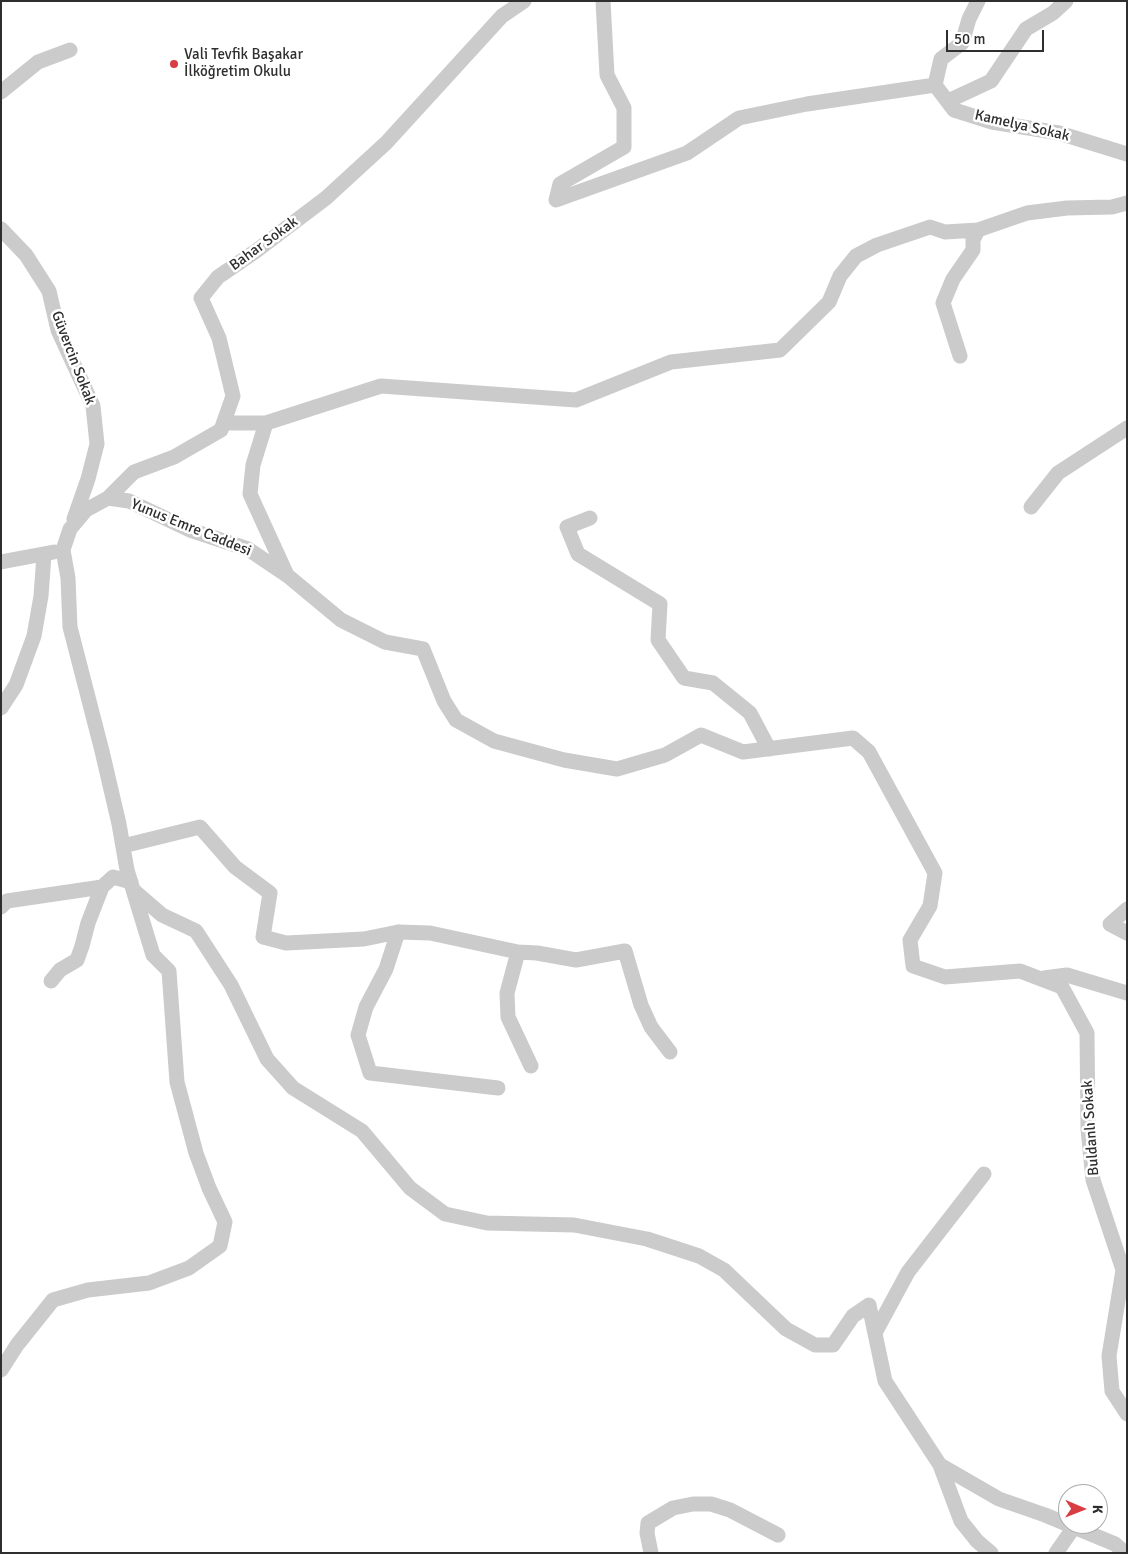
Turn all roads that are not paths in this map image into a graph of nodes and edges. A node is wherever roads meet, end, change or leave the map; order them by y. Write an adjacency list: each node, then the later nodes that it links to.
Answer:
1 (524, 1): 14 (street, Bahar Sokak)
2 (603, 1): 6 (street)
3 (978, 1): 6 (street)
4 (1066, 1): 8 (street)
5 (70, 50): 7 (street)
6 (935, 85): 8 (street, Kamelya Sokak)
7 (1, 92)
8 (948, 101): 9 (street, Kamelya Sokak)
9 (1123, 155)
10 (1127, 203): 12 (street)
11 (1, 229): 20 (street, Güvercin Sokak)
12 (978, 230): 13 (street); 15 (street)
13 (960, 356)
14 (224, 423): 15 (street); 17 (street)
15 (266, 423): 24 (street)
16 (1127, 428): 18 (street)
17 (108, 498): 20 (street); 24 (street, Yunus Emre Caddesi)
18 (1031, 506)
19 (590, 518): 26 (street)
20 (70, 529): 21 (street)
21 (63, 550): 22 (street); 27 (street)
22 (44, 555): 23 (street); 25 (street)
23 (1, 562)
24 (288, 576): 26 (street, Yunus Emre Caddesi)
25 (1, 708)
26 (769, 749): 35 (street, Yunus Emre Caddesi)
27 (123, 846): 28 (street); 32 (street)
28 (132, 886): 29 (street); 43 (street); 44 (street)
29 (102, 887): 30 (street); 36 (street)
30 (1, 907)
31 (1127, 909): 33 (street)
32 (398, 932): 34 (street); 41 (street)
33 (1127, 932)
34 (518, 952): 39 (street); 40 (street)
35 (1040, 978): 37 (street, Yunus Emre Caddesi); 38 (street, Yunus Emre Caddesi)
36 (51, 980)
37 (1062, 987): 45 (street, Buldanlı Sokak)
38 (1127, 993)
39 (670, 1052)
40 (531, 1066)
41 (498, 1088)
42 (984, 1174): 43 (street)
43 (875, 1333): 46 (street)
44 (1, 1370)
45 (1127, 1414)
46 (940, 1465): 47 (street); 52 (street)
47 (1058, 1520)
48 (1069, 1534): 53 (street)
49 (1091, 1534): 54 (street)
50 (778, 1535): 51 (street)
51 (651, 1553)
52 (991, 1553)
53 (1056, 1553)
54 (1125, 1553)

